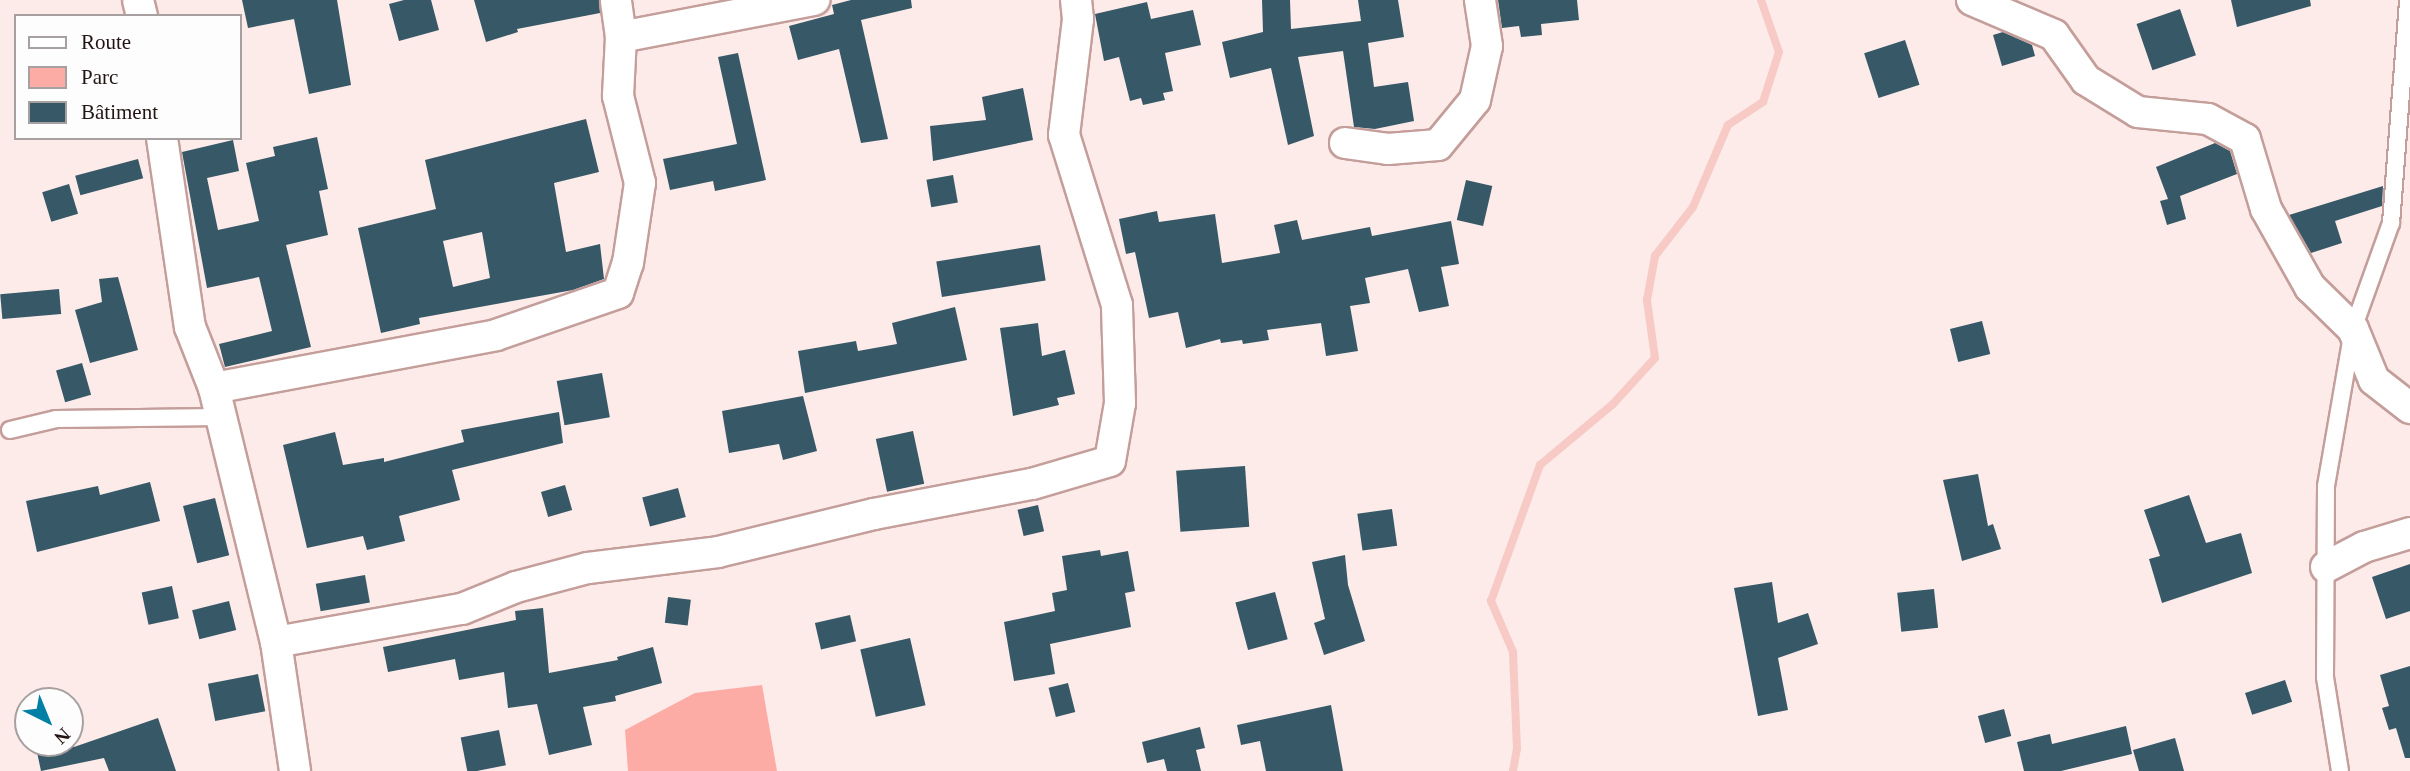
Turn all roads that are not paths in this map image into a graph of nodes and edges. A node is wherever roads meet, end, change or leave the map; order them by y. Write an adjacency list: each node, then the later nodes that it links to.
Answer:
1 (616, 0): 7 (street)
2 (814, 0): 7 (street)
3 (1076, 0): 16 (street)
4 (1480, 0): 9 (street)
5 (1972, 0): 10 (street)
6 (2408, 0): 10 (lane)
7 (621, 37): 11 (street)
8 (162, 140): 11 (street)
9 (1345, 143)
10 (2353, 329): 12 (street); 15 (lane)
11 (218, 402): 13 (lane); 16 (street)
12 (2410, 408)
13 (10, 430)
14 (2410, 533): 15 (street)
15 (2326, 567): 18 (lane)
16 (276, 642): 17 (street)
17 (295, 771)
18 (2340, 771)

